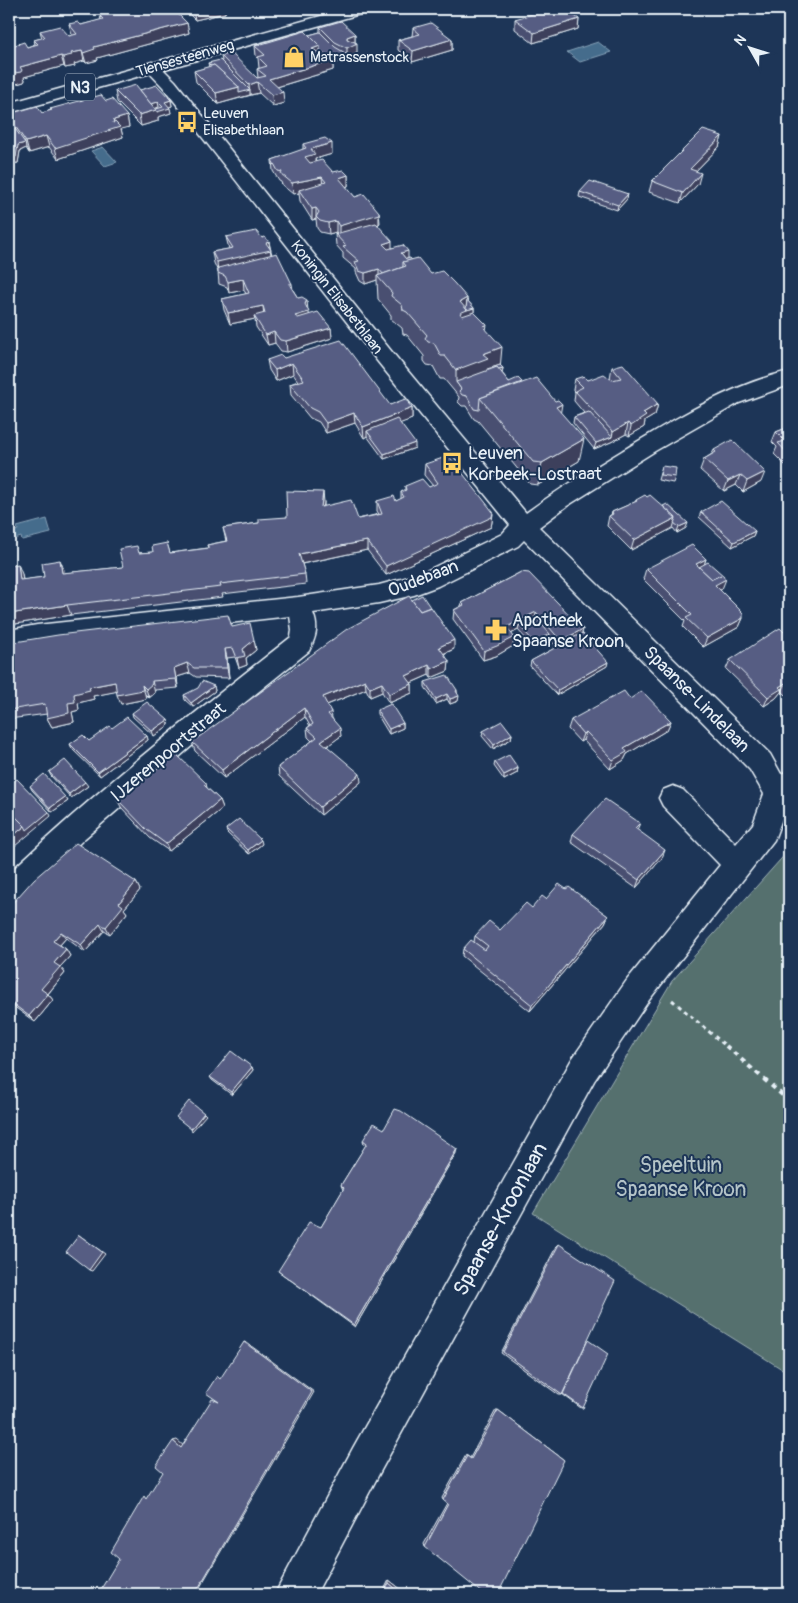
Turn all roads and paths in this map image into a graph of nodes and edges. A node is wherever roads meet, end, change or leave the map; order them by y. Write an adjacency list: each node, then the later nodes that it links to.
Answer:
1 (362, 9): 2 (street, Tiensesteenweg / N3)
2 (152, 67): 3 (street, Tiensesteenweg / N3); 5 (street, Koningin Elisabethlaan)
3 (9, 108)
4 (789, 378): 5 (street, Oudebaan)
5 (524, 526): 6 (street, Oudebaan); 8 (street, Spaanse-Lindelaan)
6 (298, 606): 7 (street, Oudebaan); 11 (street, IJzerenpoortstraat)
7 (9, 640)
8 (784, 788): 10 (street, Spaanse-Kroonlaan)
9 (673, 798): 10 (street)
10 (737, 864): 12 (street, Spaanse-Kroonlaan)
11 (9, 892)
12 (638, 990): 13 (path); 14 (street, Spaanse-Kroonlaan)
13 (789, 1101)
14 (294, 1594)

